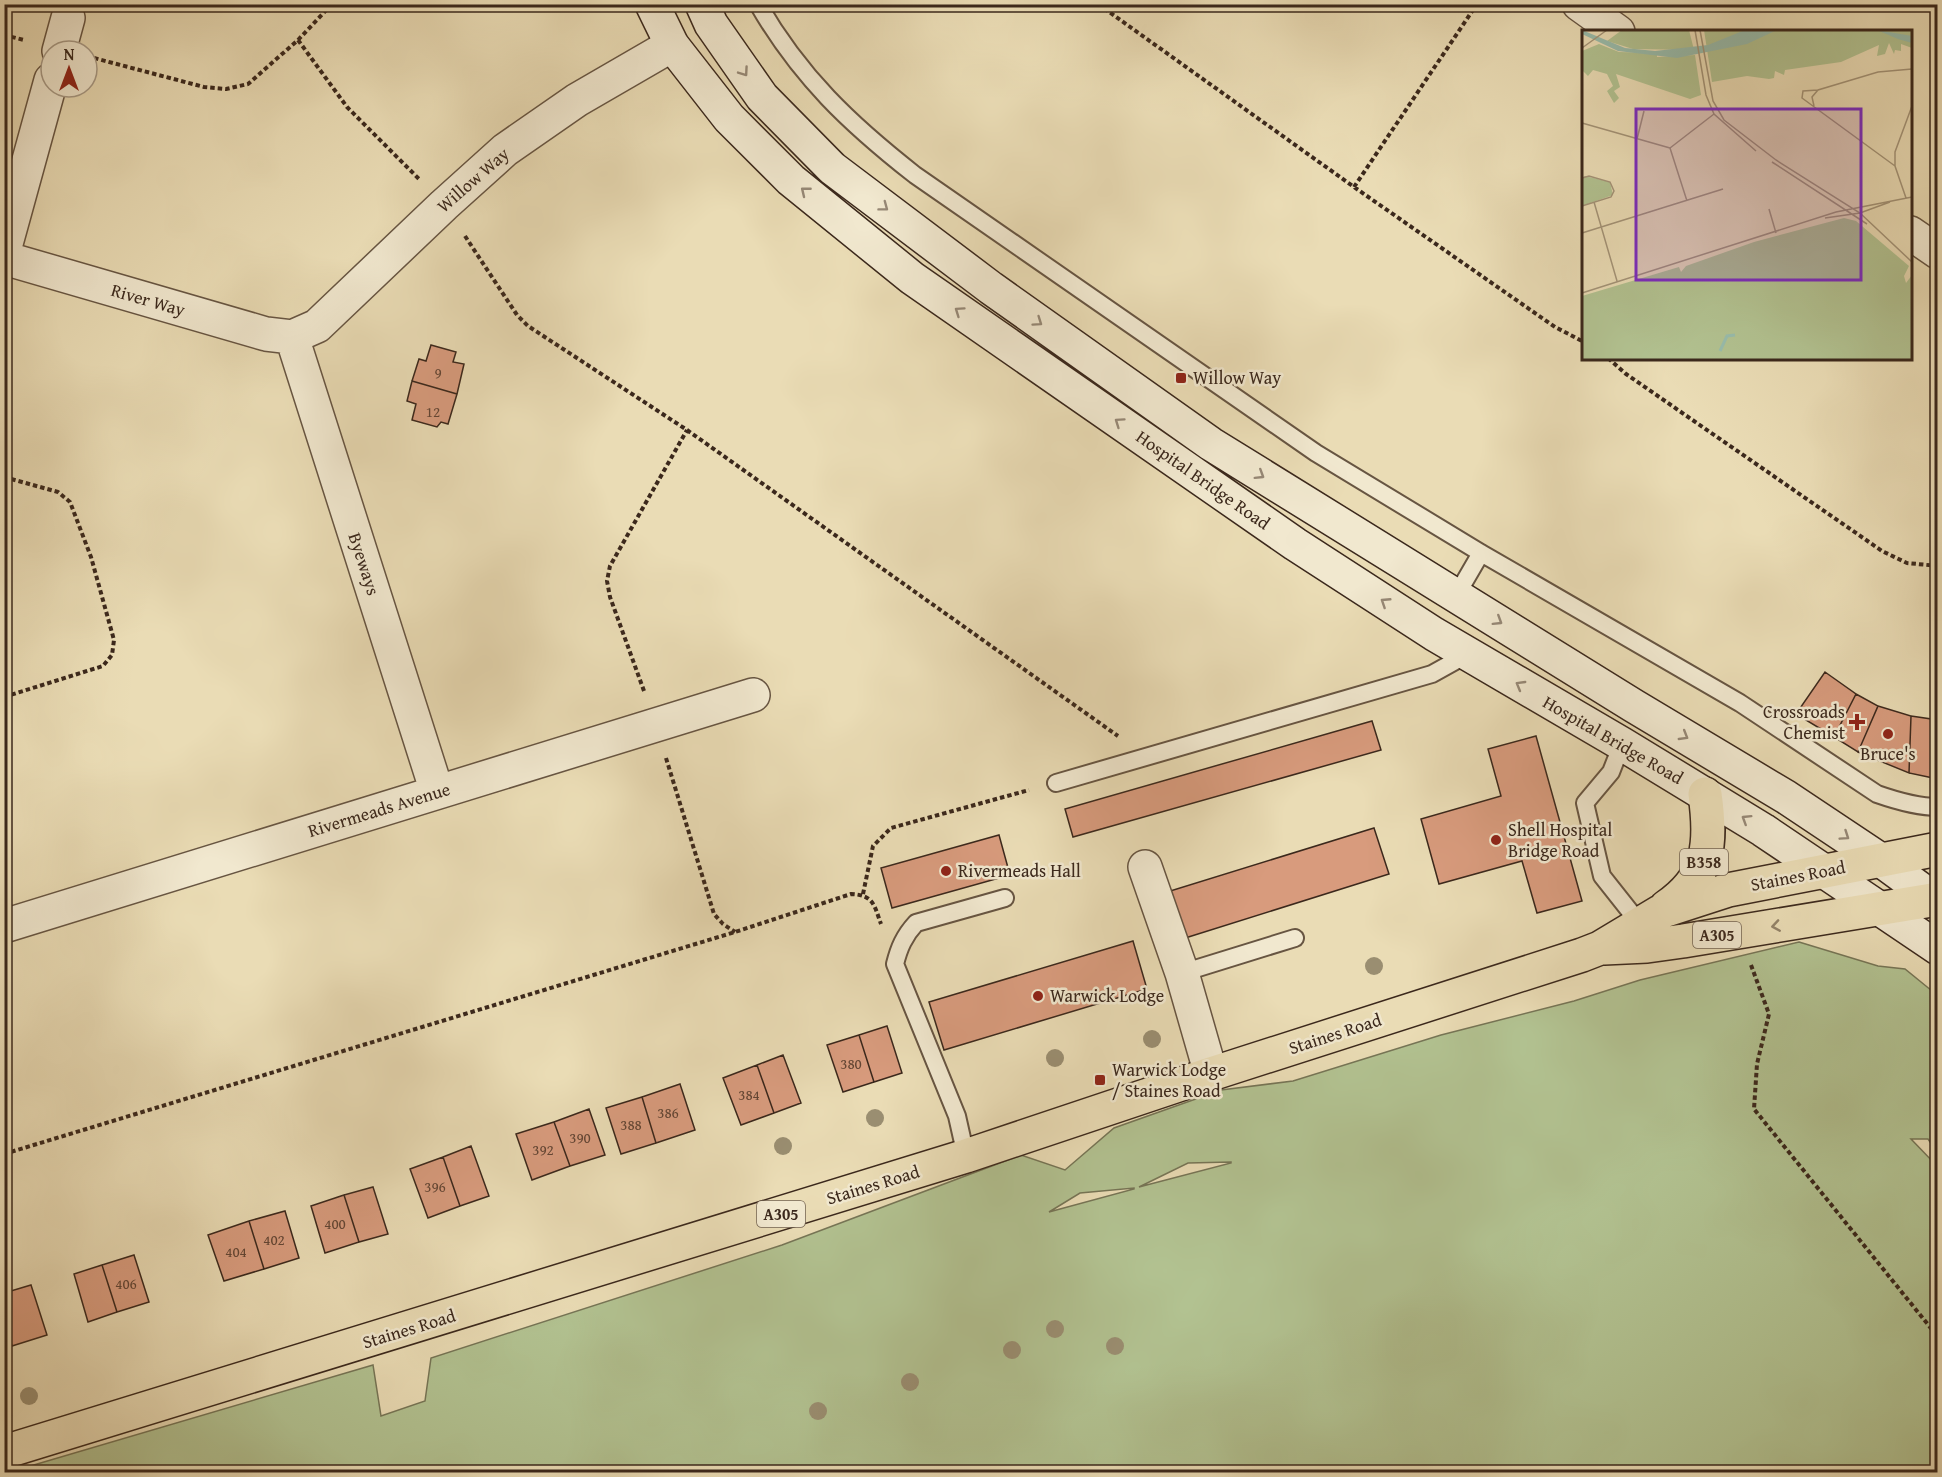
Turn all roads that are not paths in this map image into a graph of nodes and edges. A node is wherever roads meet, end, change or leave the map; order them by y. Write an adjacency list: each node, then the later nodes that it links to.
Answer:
1 (652, 4): 8 (main road, Hospital Bridge Road)
2 (758, 4): 15 (lane)
3 (1579, 4): 6 (main road)
4 (706, 14): 8 (main road, Willow Way); 16 (main road, Hospital Bridge Road, one-way to 16)
5 (68, 18): 7 (main road)
6 (1615, 30)
7 (62, 39)
8 (672, 45): 14 (main road, Willow Way); 17 (main road, Hospital Bridge Road, one-way to 8)
9 (46, 99): 11 (main road)
10 (1912, 234): 12 (main road)
11 (4, 251)
12 (1938, 252)
13 (4, 258): 14 (main road, River Way)
14 (292, 337): 22 (main road, Byeways)
15 (1481, 553): 16 (lane); 24 (lane)
16 (1456, 596): 17 (main road); 26 (main road, Hospital Bridge Road, one-way to 26)
17 (1434, 634): 18 (main road, Hospital Bridge Road)
18 (1468, 654): 20 (main road, Hospital Bridge Road, one-way to 18); 21 (lane)
19 (753, 695): 22 (main road, Rivermeads Avenue)
20 (1622, 744): 23 (main road, Hospital Bridge Road); 32 (lane)
21 (1056, 783)
22 (437, 792): 33 (main road, Rivermeads Avenue)
23 (1705, 794): 28 (main road, Hospital Bridge Road, one-way to 23); 32 (main road, B358)
24 (1938, 807)
25 (1938, 849): 26 (main road, Staines Road / A305)
26 (1882, 861): 28 (main road, Staines Road / A305); 30 (main road, Hospital Bridge Road)
27 (1145, 867): 37 (main road)
28 (1825, 871): 31 (main road, Hospital Bridge Road); 32 (main road, Staines Road / A305)
29 (1005, 898): 39 (lane)
30 (1937, 900): 31 (main road, Staines Road / A305)
31 (1880, 910): 35 (main road, Staines Road / A305, one-way to 35); 36 (main road, Hospital Bridge Road)
32 (1650, 918): 35 (main road, Staines Road / A305)
33 (4, 926)
34 (1294, 938): 37 (lane)
35 (1600, 948): 38 (main road, Staines Road / A305)
36 (1938, 948)
37 (1182, 973): 38 (main road)
38 (1211, 1074): 39 (main road, Staines Road / A305)
39 (966, 1156): 40 (main road, Staines Road / A305)
40 (4, 1452)

